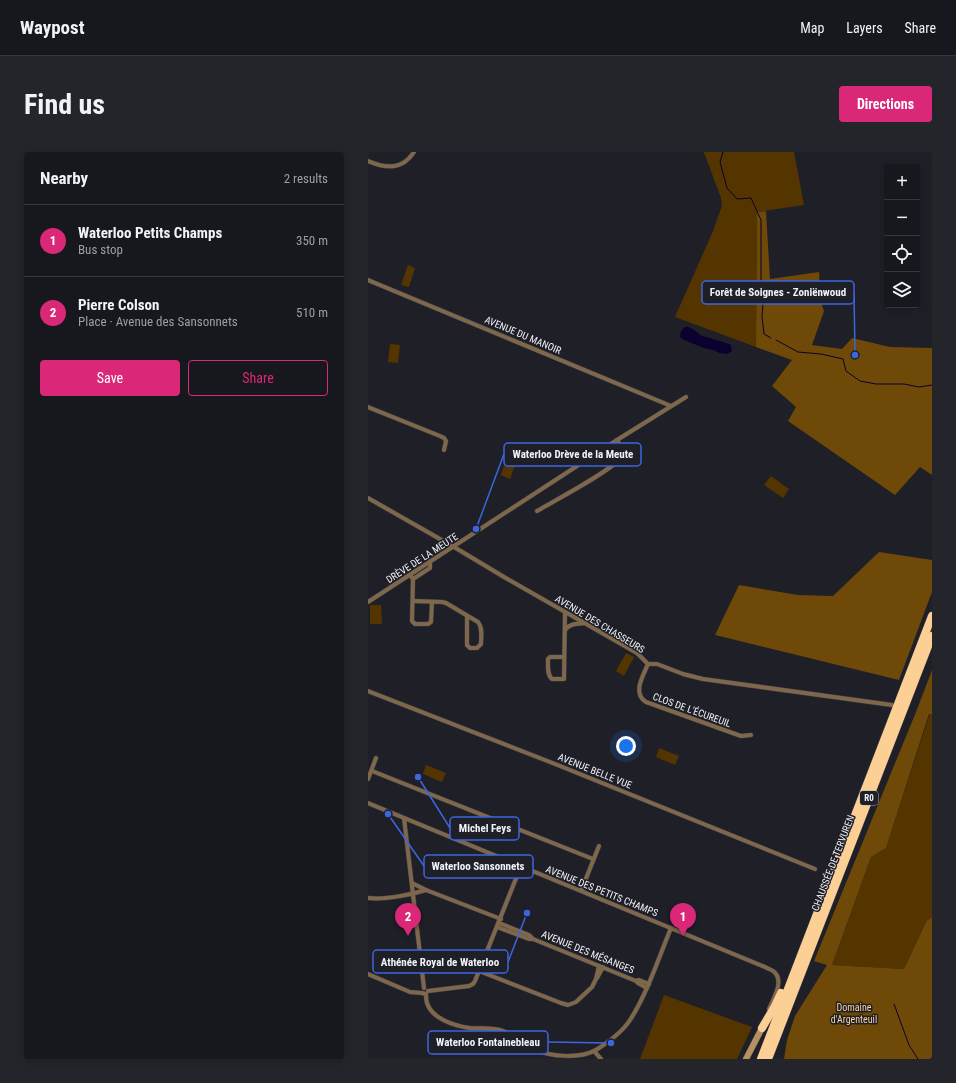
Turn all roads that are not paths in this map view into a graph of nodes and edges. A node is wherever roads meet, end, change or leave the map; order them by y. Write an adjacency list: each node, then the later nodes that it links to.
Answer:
1 (414, 152): 2 (street)
2 (368, 161)
3 (368, 280): 5 (street, AVENUE DU MANOIR)
4 (686, 397): 5 (street, DRÈVE DE LA MEUTE)
5 (671, 406): 7 (street, DRÈVE DE LA MEUTE)
6 (368, 407): 8 (street)
7 (617, 440): 10 (street); 11 (street, DRÈVE DE LA MEUTE)
8 (444, 450)
9 (368, 498): 11 (street, AVENUE DES CHASSEURS)
10 (537, 511)
11 (454, 547): 12 (street, DRÈVE DE LA MEUTE); 18 (street, AVENUE DES CHASSEURS)
12 (430, 562): 13 (street, DRÈVE DE LA MEUTE); 14 (street)
13 (410, 576): 14 (street); 16 (street, DRÈVE DE LA MEUTE)
14 (413, 579): 15 (street)
15 (413, 601): 17 (street); 17 (street)
16 (368, 602)
17 (432, 602): 19 (street)
18 (565, 612): 21 (street, AVENUE DES CHASSEURS); 22 (street)
19 (467, 616): 19 (street)
20 (932, 616): 48 (highway, CHAUSSÉE DE TERVUREN / R0)
21 (585, 623): 22 (street); 25 (street, AVENUE DES CHASSEURS)
22 (565, 630): 24 (street)
23 (932, 636): 52 (highway, CHAUSSÉE DE TERVUREN / R0)
24 (564, 657): 24 (street)
25 (648, 664): 27 (street, AVENUE DES CHASSEURS); 28 (street, CLOS DE L'ÉCUREUIL)
26 (368, 691): 37 (street, AVENUE BELLE VUE)
27 (892, 705)
28 (751, 735)
29 (376, 758): 30 (street)
30 (372, 770): 31 (street); 35 (street)
31 (368, 779)
32 (368, 803): 33 (street, AVENUE DES PETITS CHAMPS)
33 (404, 818): 36 (street, AVENUE DES PETITS CHAMPS); 38 (street)
34 (599, 846): 35 (street)
35 (593, 860): 40 (street)
36 (521, 866): 40 (street, AVENUE DES PETITS CHAMPS); 43 (street)
37 (815, 869)
38 (412, 883): 39 (street, AVENUE DES MÉSANGES); 41 (street)
39 (426, 890): 41 (street); 43 (street, AVENUE DES MÉSANGES)
40 (581, 891): 44 (street, AVENUE DES PETITS CHAMPS)
41 (414, 894): 42 (street); 50 (street)
42 (368, 898)
43 (499, 923): 45 (street, AVENUE DES MÉSANGES); 46 (street)
44 (671, 928): 49 (street); 51 (street, AVENUE DES PETITS CHAMPS)
45 (601, 966): 46 (street); 49 (street, AVENUE DES MÉSANGES)
46 (479, 971): 50 (street)
47 (368, 974): 50 (street)
48 (793, 976): 51 (highway); 52 (highway, R0)
49 (648, 986): 53 (street)
50 (425, 991): 53 (street)
51 (762, 1028): 55 (street)
52 (775, 1031): 56 (highway, R0); 57 (highway, R0); 58 (highway)
53 (594, 1051): 54 (street)
54 (601, 1059)
55 (746, 1059)
56 (761, 1059)
57 (768, 1059)
58 (774, 1059)

